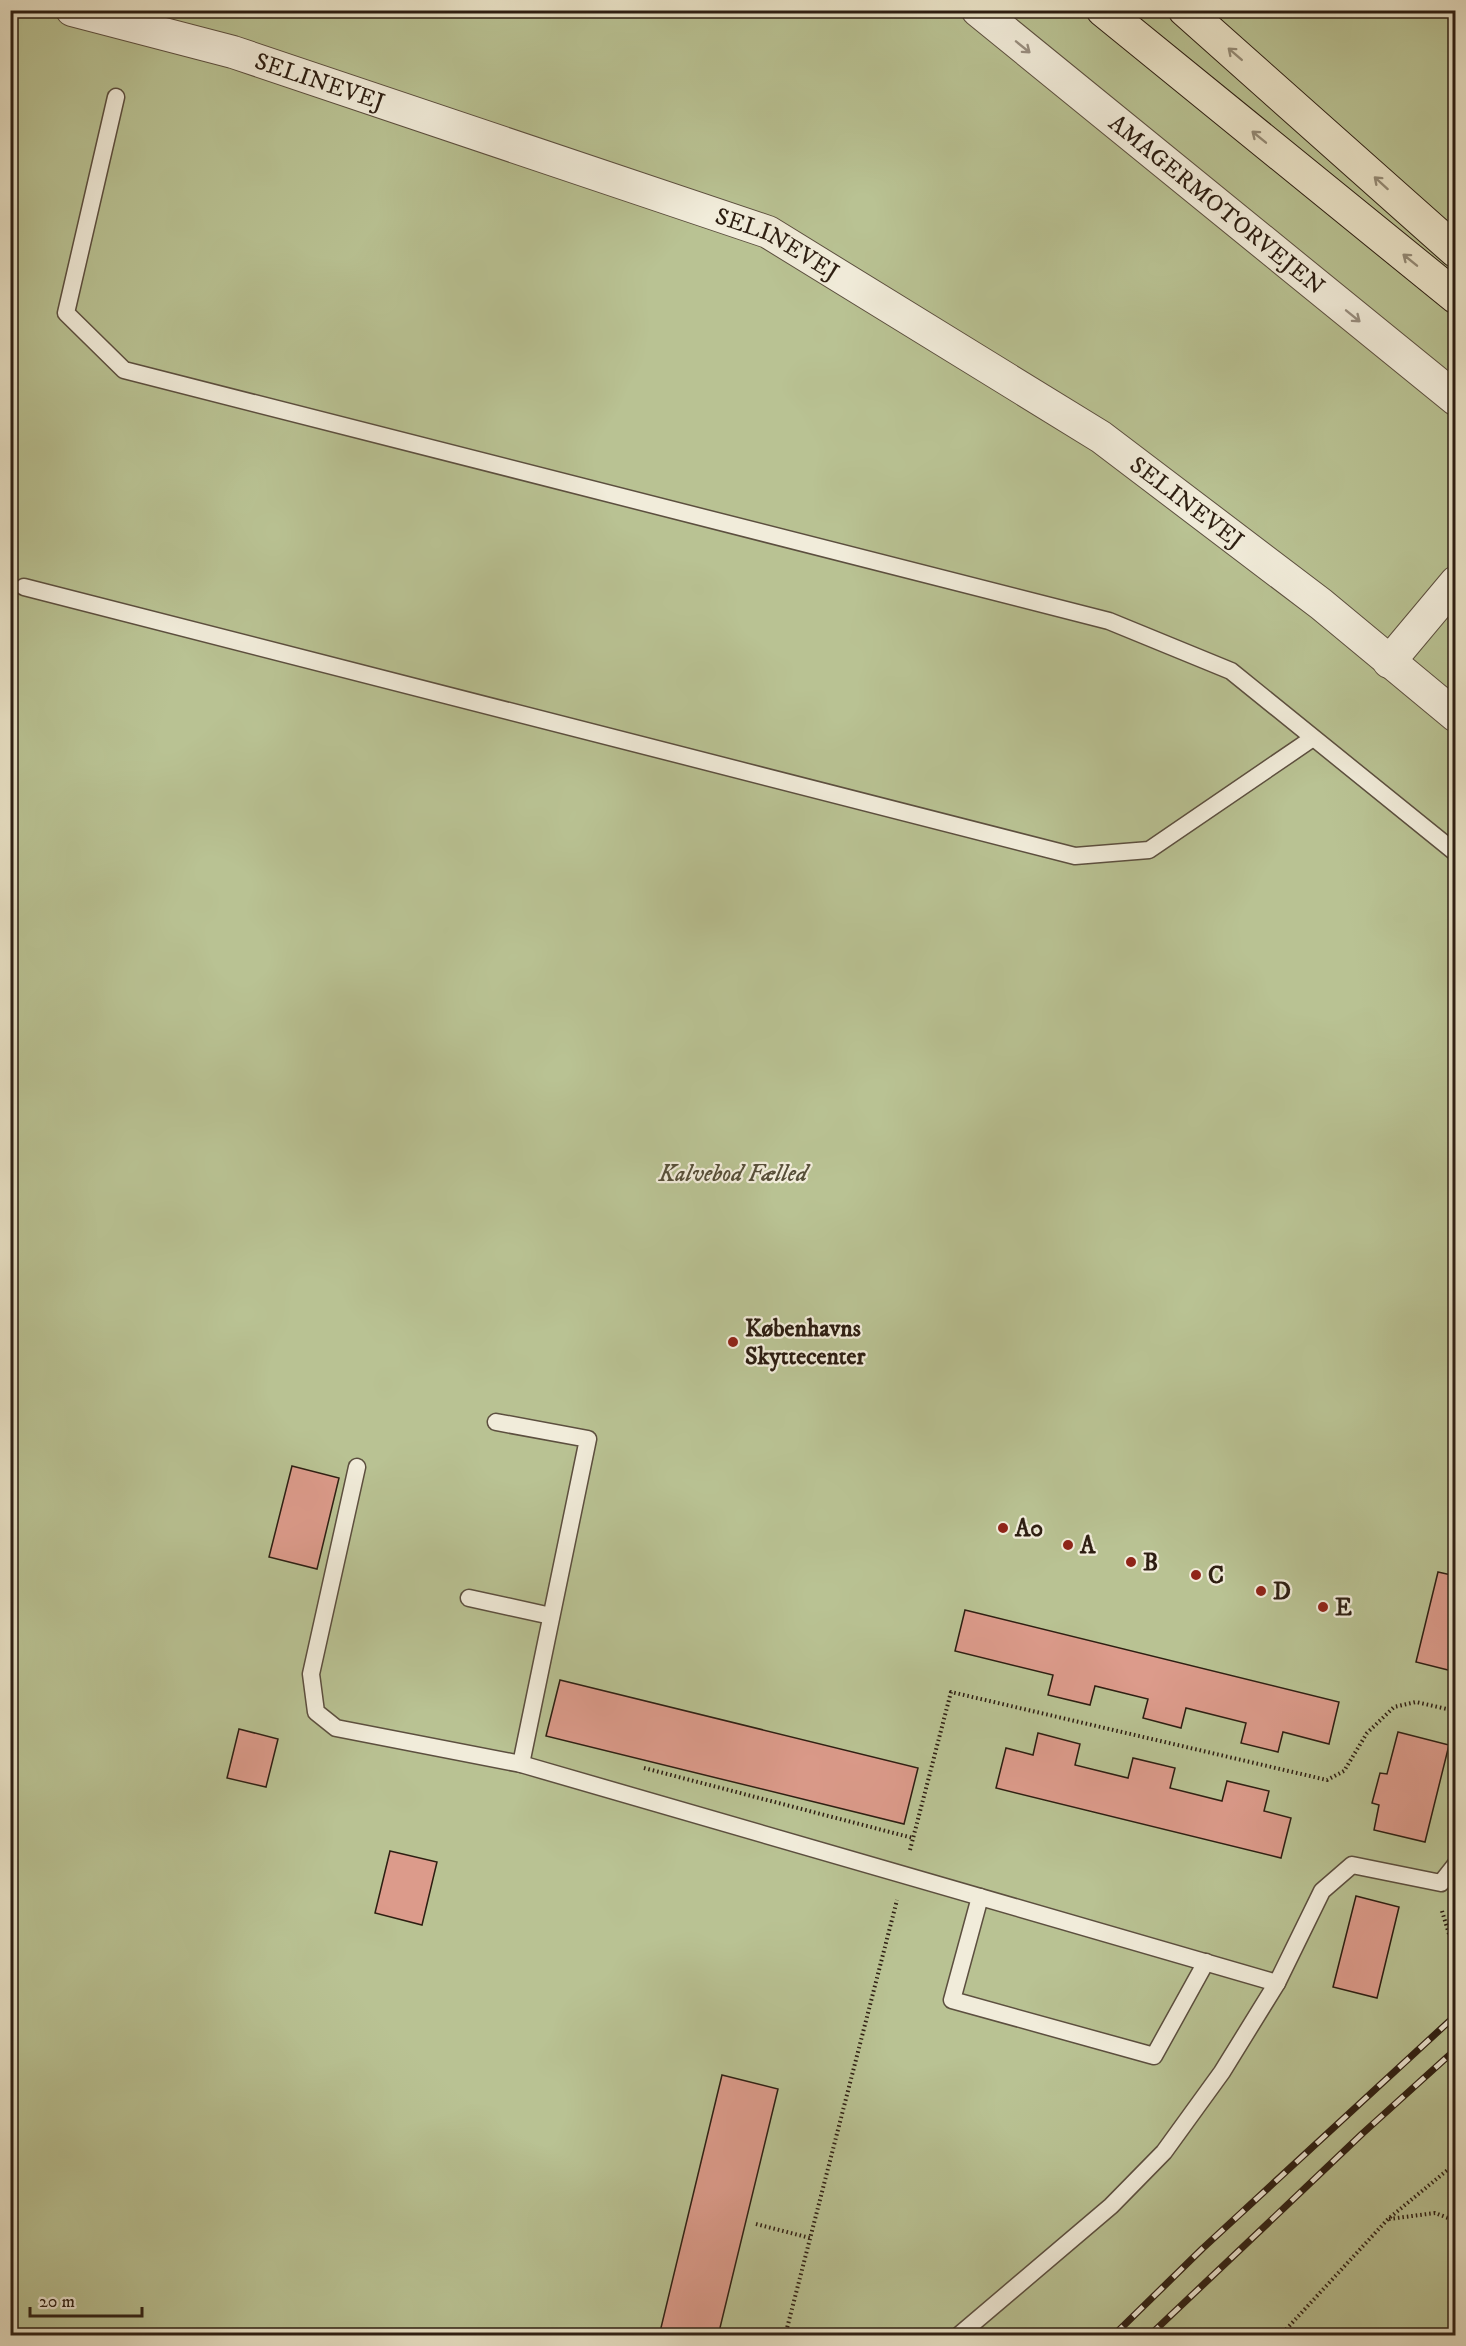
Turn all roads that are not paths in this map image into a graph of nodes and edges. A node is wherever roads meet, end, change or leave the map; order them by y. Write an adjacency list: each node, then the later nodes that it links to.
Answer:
1 (72, 10): 11 (street, SELINEVEJ)
2 (978, 10): 8 (street, AMAGERMOTORVEJEN, one-way to 8)
3 (1103, 10): 7 (highway, one-way to 3)
4 (1185, 10): 6 (highway, one-way to 4)
5 (117, 97): 13 (lane)
6 (1455, 251)
7 (1455, 297)
8 (1455, 399)
9 (1455, 582): 11 (street)
10 (24, 587): 13 (lane)
11 (1389, 662): 12 (street, SELINEVEJ)
12 (1455, 716)
13 (1313, 738): 14 (lane)
14 (1455, 853)
15 (496, 1422): 18 (lane)
16 (357, 1467): 19 (lane)
17 (469, 1598): 18 (lane)
18 (551, 1616): 19 (lane)
19 (521, 1764): 21 (lane)
20 (1455, 1864): 23 (lane)
21 (980, 1897): 22 (lane); 22 (lane)
22 (1206, 1962): 23 (lane)
23 (1277, 1983): 24 (lane)
24 (958, 2336)

